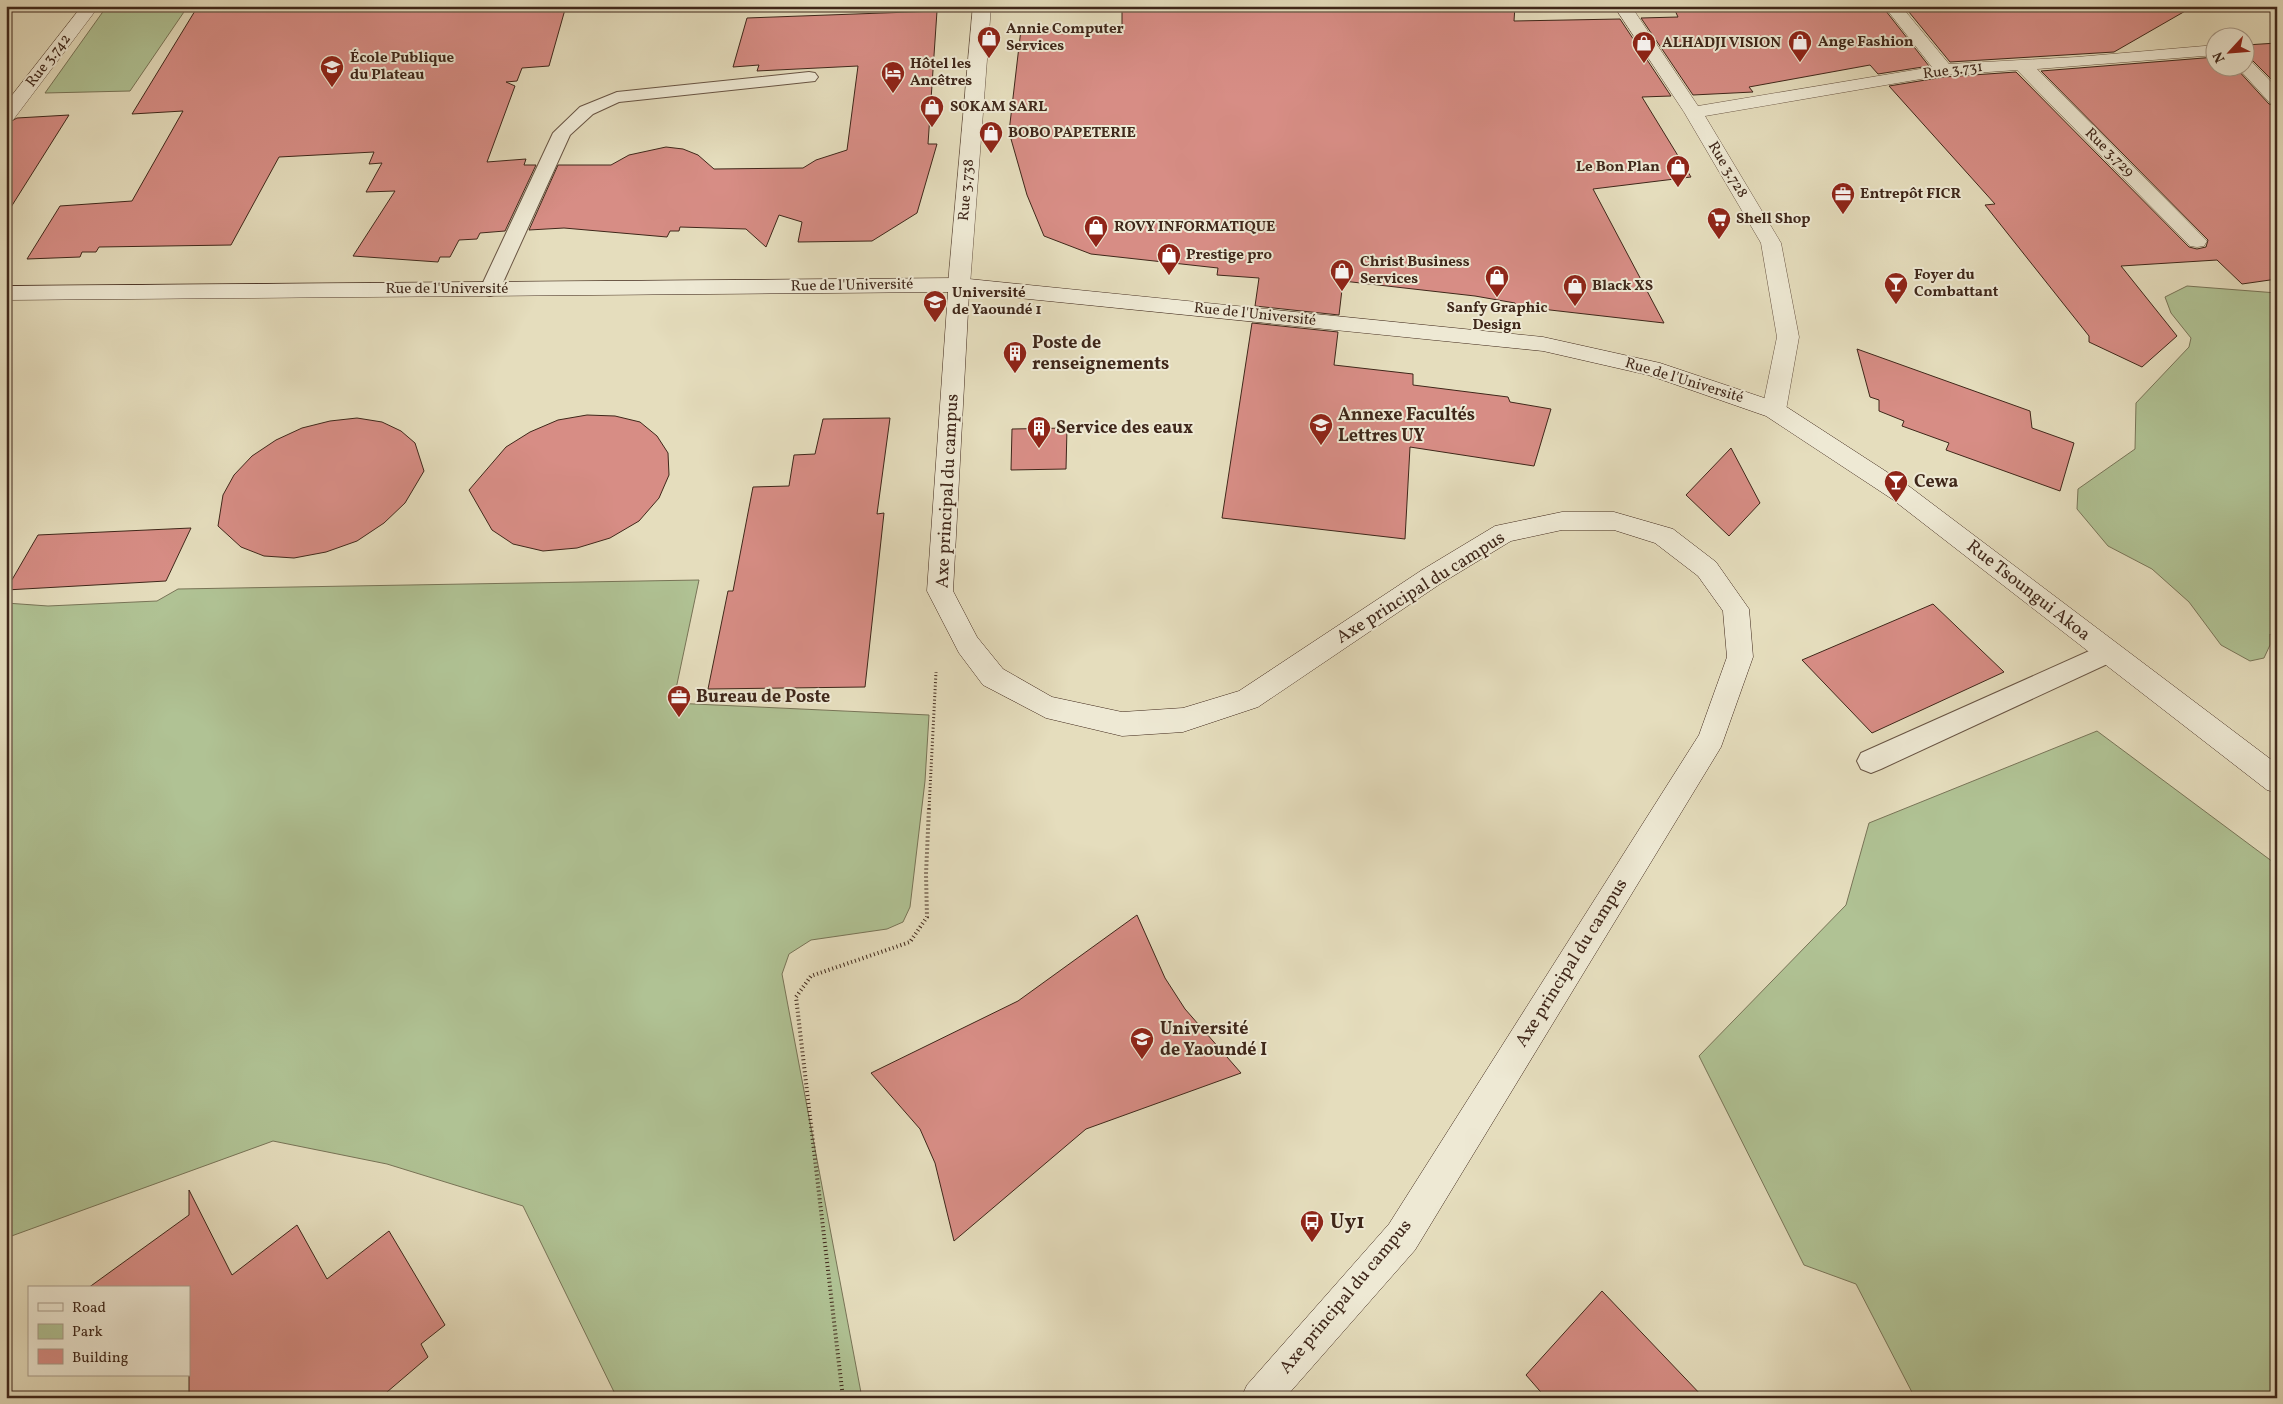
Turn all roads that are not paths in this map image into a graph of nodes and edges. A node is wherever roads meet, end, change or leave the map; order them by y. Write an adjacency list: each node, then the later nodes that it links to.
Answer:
1 (91, 6): 12 (street, Rue 3.742)
2 (982, 6): 14 (street, Rue 3.738)
3 (1622, 6): 11 (street, Rue 3.728)
4 (1892, 6): 7 (street)
5 (2206, 51): 6 (street, Rue 3.731)
6 (2022, 64): 7 (street, Rue 3.731); 13 (street, Rue 3.729)
7 (1944, 70): 11 (street, Rue 3.731)
8 (809, 77): 15 (lane)
9 (2256, 77): 10 (street)
10 (2277, 99)
11 (1693, 112): 17 (street, Rue 3.728)
12 (6, 116)
13 (2197, 242)
14 (959, 285): 15 (street, Rue de l'Université); 17 (street, Rue de l'Université); 21 (street, Axe principal du campus)
15 (490, 289): 16 (street, Rue de l'Université)
16 (6, 293)
17 (1774, 410): 18 (street, Rue Tsoungui Akoa)
18 (2107, 653): 19 (lane); 20 (street, Rue Tsoungui Akoa)
19 (1871, 761)
20 (2277, 781)
21 (1260, 1398)

